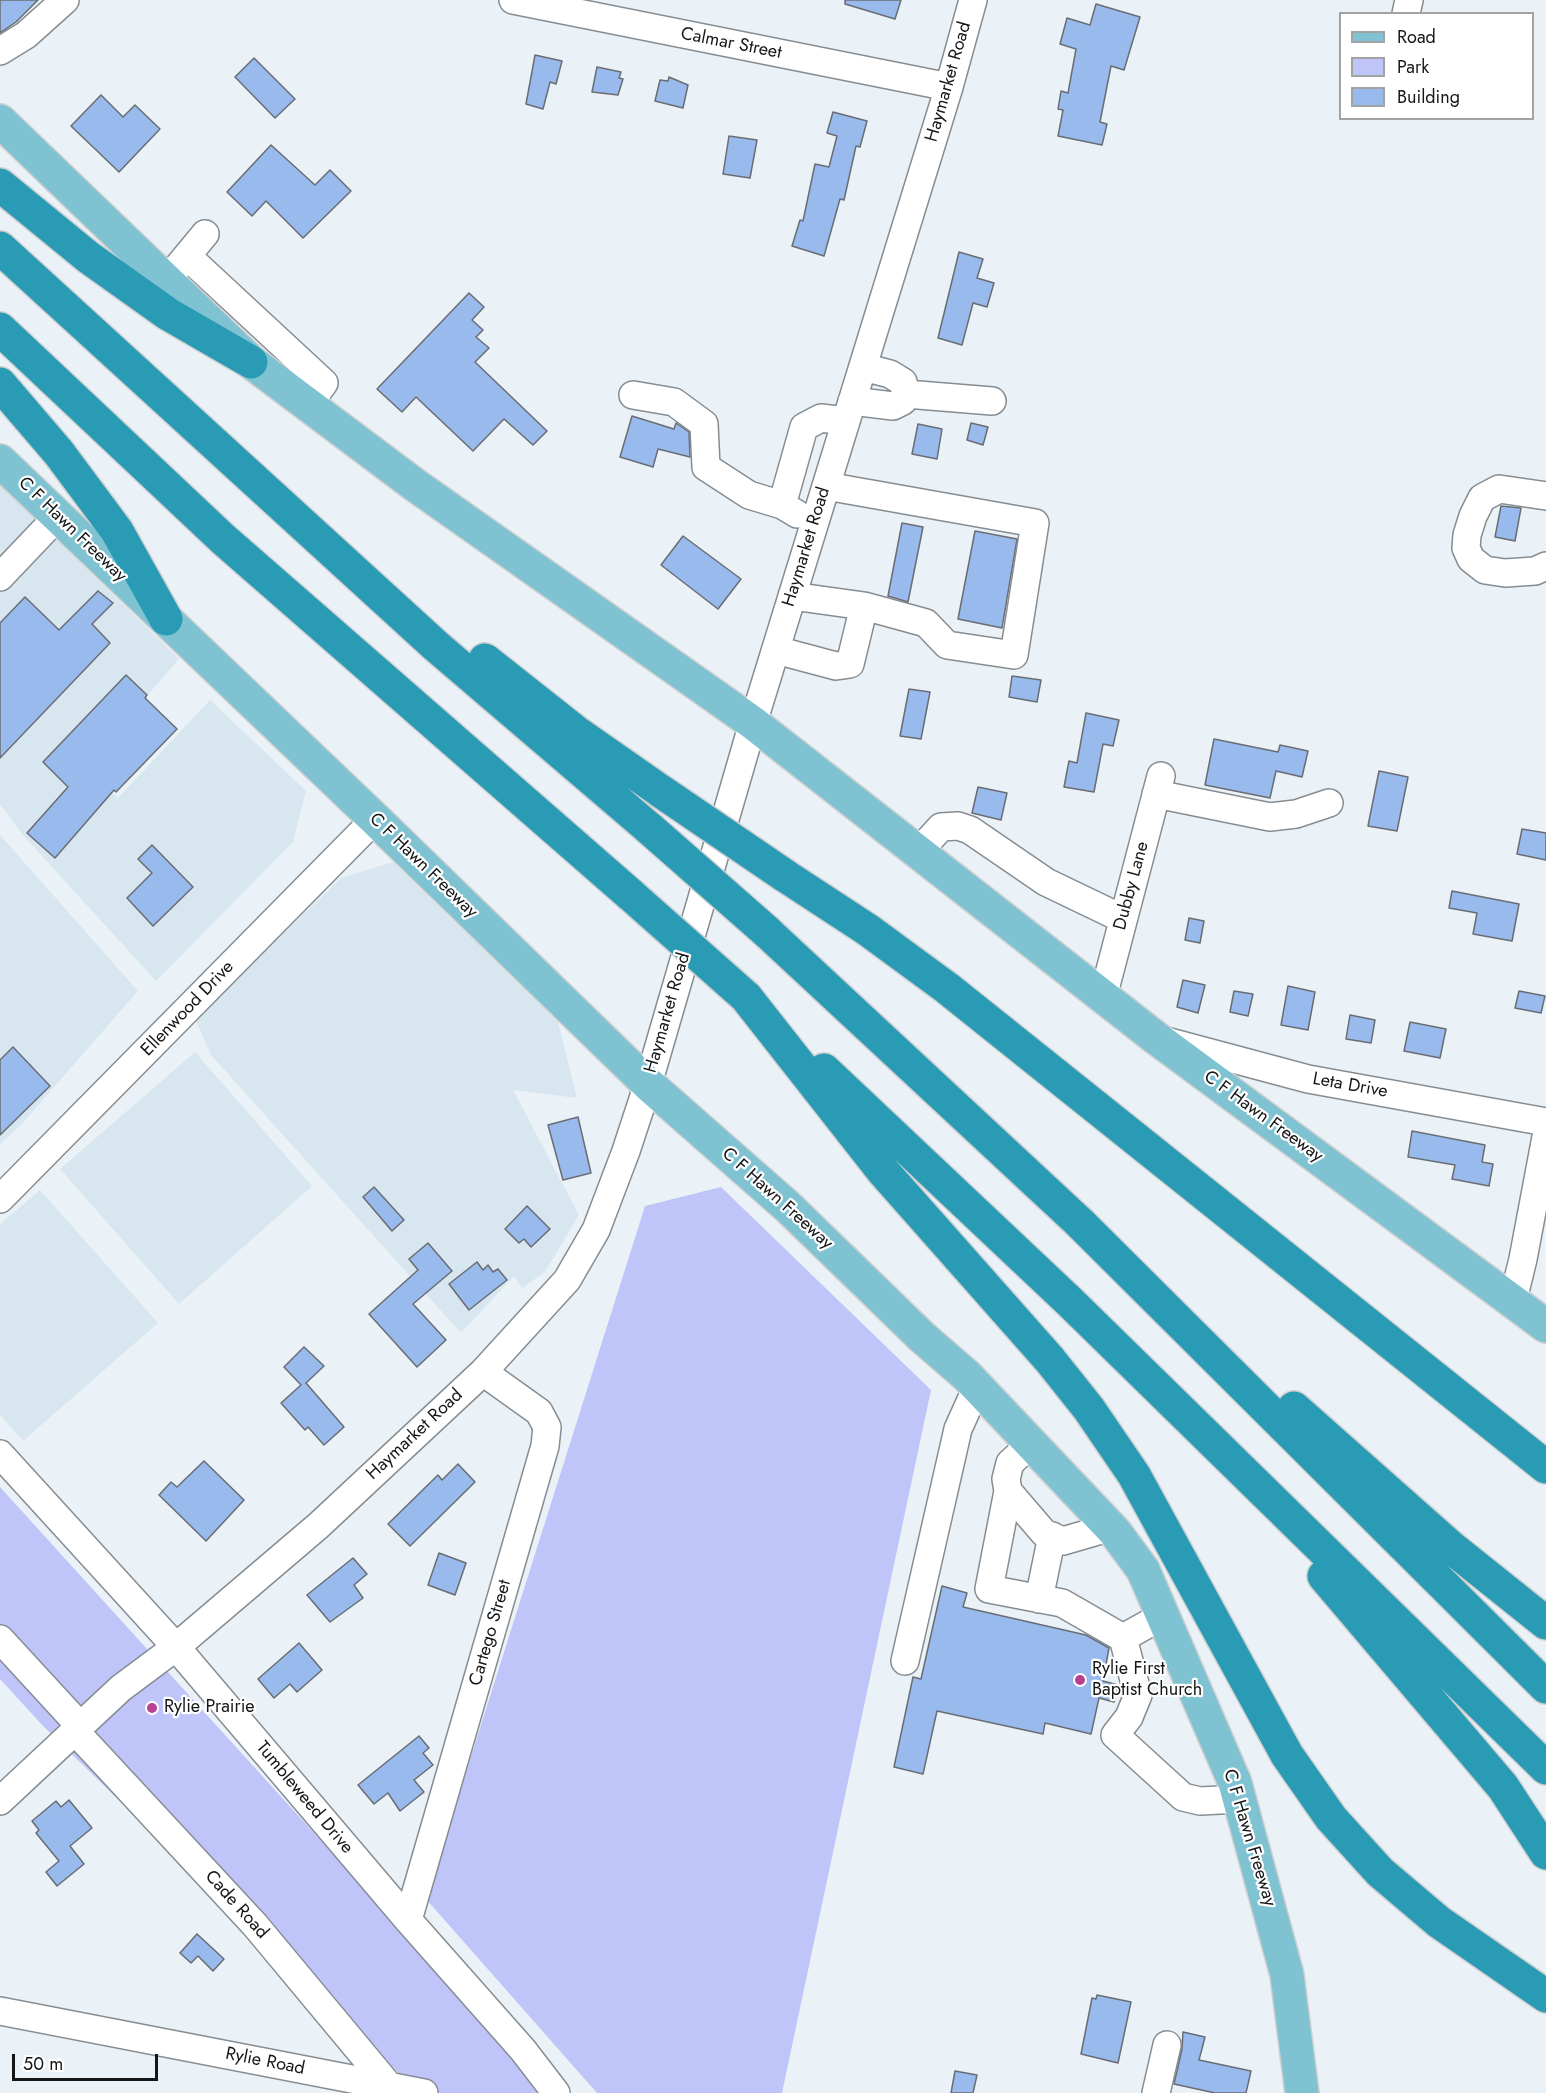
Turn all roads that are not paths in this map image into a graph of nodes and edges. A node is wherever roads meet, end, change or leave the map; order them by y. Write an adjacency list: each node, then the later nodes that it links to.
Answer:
1 (65, 0): 4 (street)
2 (513, 0): 5 (street, Calmar Street)
3 (973, 0): 5 (street, Haymarket Road)
4 (0, 51)
5 (949, 87): 14 (street, Haymarket Road)
6 (0, 121): 11 (main road, C F Hawn Freeway)
7 (0, 186): 13 (highway)
8 (205, 234): 10 (street)
9 (0, 248): 27 (highway)
10 (187, 256): 11 (street); 19 (street)
11 (166, 281): 13 (main road, C F Hawn Freeway)
12 (0, 329): 39 (highway, bridge)
13 (251, 362): 19 (main road, C F Hawn Freeway)
14 (863, 367): 16 (street); 20 (street, Haymarket Road)
15 (0, 384): 32 (highway)
16 (906, 394): 18 (street); 20 (street)
17 (633, 395): 24 (street)
18 (992, 401)
19 (308, 405): 34 (main road, C F Hawn Freeway)
20 (849, 411): 22 (street, Haymarket Road); 24 (street)
21 (0, 461): 25 (main road, C F Hawn Freeway)
22 (826, 486): 26 (street, Haymarket Road); 31 (street)
23 (1546, 496): 28 (street)
24 (782, 505): 26 (street)
25 (58, 516): 29 (street); 32 (main road, C F Hawn Freeway)
26 (815, 521): 30 (street, Haymarket Road)
27 (345, 561): 46 (highway, bridge); 54 (highway, bridge)
28 (1546, 566)
29 (0, 577)
30 (792, 596): 31 (street); 33 (street, Haymarket Road)
31 (864, 606): 33 (street)
32 (166, 620): 36 (main road, C F Hawn Freeway)
33 (776, 650): 34 (street, Haymarket Road)
34 (753, 723): 37 (main road, C F Hawn Freeway); 42 (street, Haymarket Road)
35 (1329, 803): 38 (street, Dubby Lane)
36 (375, 819): 42 (main road, C F Hawn Freeway); 45 (street, Ellenwood Drive)
37 (918, 852): 38 (street); 40 (main road, C F Hawn Freeway)
38 (1123, 919): 40 (street, Dubby Lane)
39 (746, 997): 51 (highway); 72 (highway)
40 (1103, 997): 41 (main road, C F Hawn Freeway)
41 (1156, 1038): 43 (street, Leta Drive); 47 (main road, C F Hawn Freeway)
42 (648, 1084): 49 (street, Haymarket Road); 50 (main road, C F Hawn Freeway)
43 (1546, 1122)
44 (1546, 1137): 47 (street)
45 (0, 1199)
46 (1080, 1224): 60 (highway); 65 (highway)
47 (1513, 1300): 48 (main road, C F Hawn Freeway)
48 (1546, 1326)
49 (483, 1372): 63 (street, Haymarket Road); 71 (street, Cartego Street)
50 (977, 1387): 52 (main road, C F Hawn Freeway); 64 (street)
51 (1198, 1429): 67 (highway); 70 (highway)
52 (1032, 1443): 55 (street); 56 (main road, C F Hawn Freeway)
53 (0, 1454): 63 (street, Tumbleweed Drive)
54 (1546, 1467)
55 (1008, 1491): 57 (street); 58 (street)
56 (1111, 1527): 57 (street); 59 (main road, C F Hawn Freeway)
57 (1052, 1536): 58 (street)
58 (1039, 1599): 61 (street)
59 (1162, 1616): 61 (street); 68 (main road, C F Hawn Freeway)
60 (1546, 1623)
61 (1123, 1638): 68 (street)
62 (0, 1639): 66 (street, Cade Road)
63 (176, 1647): 66 (street, Haymarket Road); 71 (street, Tumbleweed Drive)
64 (905, 1661)
65 (1546, 1687)
66 (78, 1729): 69 (street, Haymarket Road); 75 (street, Cade Road)
67 (1546, 1768)
68 (1240, 1799): 79 (main road, C F Hawn Freeway)
69 (0, 1801)
70 (1546, 1853)
71 (408, 1920): 77 (street, Tumbleweed Drive)
72 (1546, 1996)
73 (0, 2011): 75 (street, Rylie Road)
74 (1167, 2045): 78 (street)
75 (389, 2086): 76 (street, Rylie Road)
76 (424, 2093)
77 (556, 2093)
78 (1156, 2093)
79 (1302, 2093)

